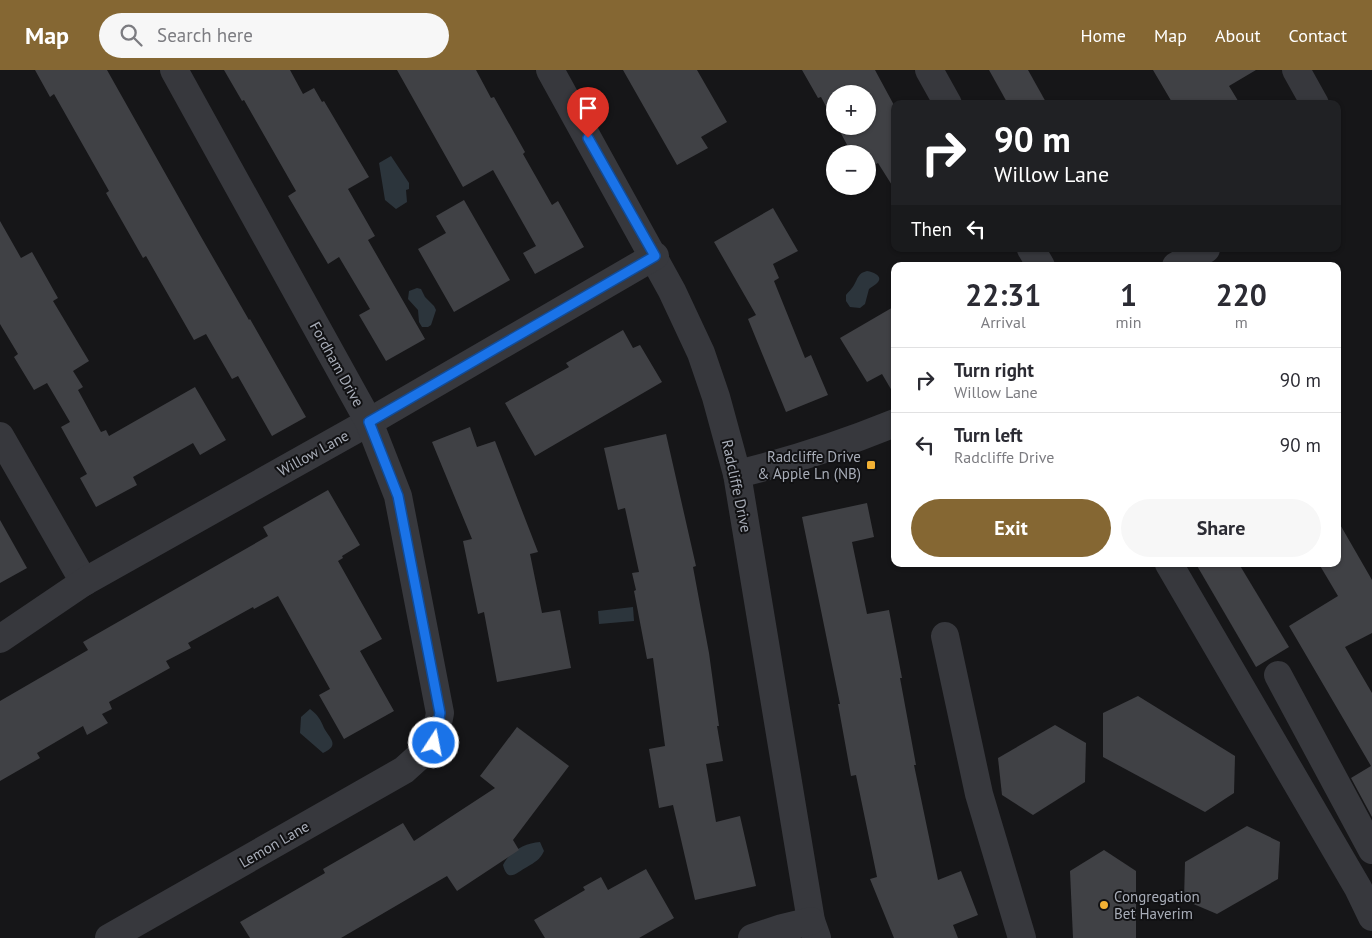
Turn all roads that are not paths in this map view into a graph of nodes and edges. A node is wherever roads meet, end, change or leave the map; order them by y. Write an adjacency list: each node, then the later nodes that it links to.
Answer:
1 (174, 70): 10 (street, Fordham Drive)
2 (550, 70): 8 (street, Radcliffe Drive)
3 (928, 70): 5 (street)
4 (1296, 70): 6 (street)
5 (946, 100)
6 (1313, 100)
7 (1201, 252): 9 (street)
8 (655, 256): 10 (street, Willow Lane); 13 (street, Radcliffe Drive)
9 (1183, 262)
10 (369, 422): 15 (street, Willow Lane); 19 (street, Fordham Drive)
11 (891, 425): 13 (street)
12 (0, 436): 15 (street)
13 (737, 474): 22 (street, Radcliffe Drive)
14 (1171, 567): 21 (street)
15 (84, 582): 17 (street, Willow Lane)
16 (945, 636): 25 (street)
17 (0, 639)
18 (1278, 675): 20 (street)
19 (434, 743): 23 (street, Lemon Lane)
20 (1372, 850)
21 (1372, 916)
22 (814, 930): 24 (street)
23 (109, 938)
24 (752, 938)
25 (1022, 938)

